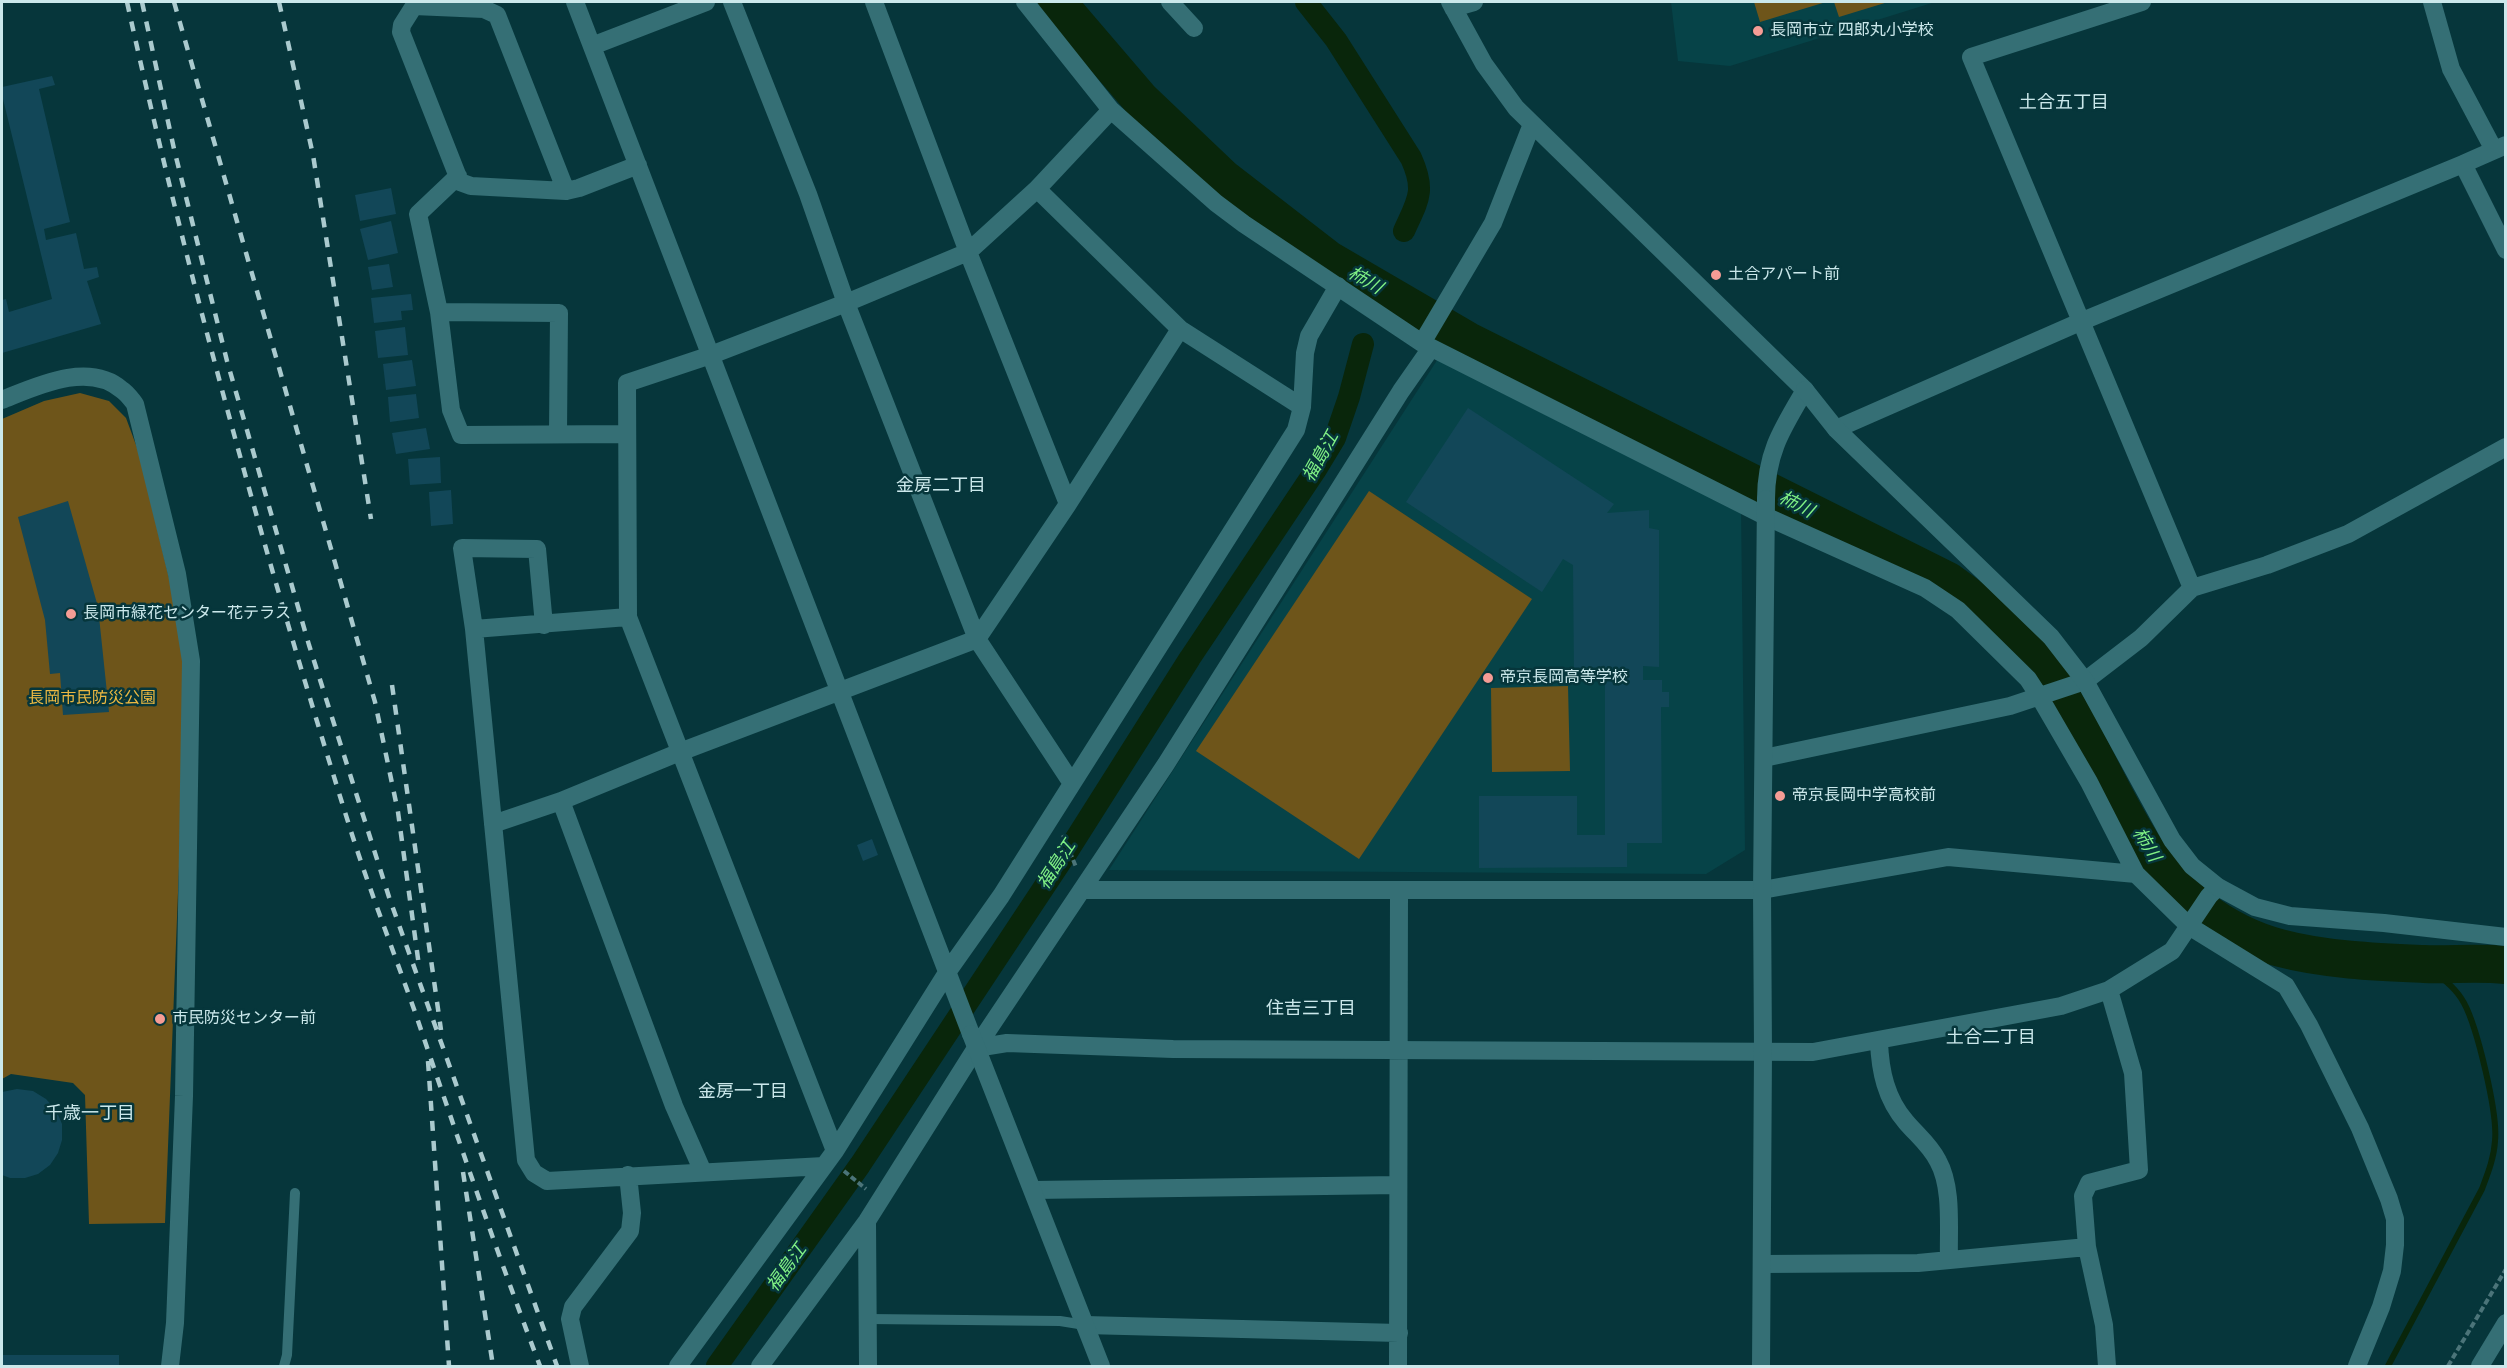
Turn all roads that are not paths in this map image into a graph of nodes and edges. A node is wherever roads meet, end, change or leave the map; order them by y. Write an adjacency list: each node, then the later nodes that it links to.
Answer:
1 (575, 2): 12 (street)
2 (706, 2): 12 (street)
3 (732, 2): 24 (street)
4 (874, 2): 22 (street)
5 (1025, 2): 13 (street)
6 (1170, 2): 11 (street)
7 (1474, 2): 10 (street)
8 (2142, 2): 26 (street)
9 (2432, 2): 15 (street)
10 (1451, 5): 14 (street)
11 (1194, 28)
12 (592, 46): 17 (street)
13 (1111, 110): 19 (street); 23 (street)
14 (1532, 124): 28 (street); 30 (street)
15 (2500, 147): 16 (street)
16 (2463, 164): 21 (street); 26 (street)
17 (638, 165): 20 (street); 29 (street)
18 (458, 176): 20 (street); 20 (street); 25 (street)
19 (1037, 189): 22 (street); 27 (street)
20 (566, 191)
21 (2505, 250)
22 (968, 252): 24 (street); 37 (street)
23 (1338, 286): 28 (street); 32 (street)
24 (846, 303): 29 (street); 43 (street)
25 (439, 312): 34 (street); 34 (street)
26 (2080, 322): 33 (street); 39 (street)
27 (1180, 329): 32 (street); 37 (street)
28 (1426, 342): 38 (street); 53 (street)
29 (711, 355): 35 (street); 45 (street)
30 (1805, 390): 33 (street); 38 (street)
31 (2, 399): 79 (street)
32 (1302, 407): 49 (street)
33 (1836, 429): 44 (street)
34 (558, 434): 35 (street)
35 (627, 434): 40 (street)
36 (2505, 447): 39 (street)
37 (1068, 504): 43 (street)
38 (1765, 508): 46 (street); 48 (street)
39 (2192, 588): 44 (street)
40 (628, 617): 41 (street); 47 (street)
41 (544, 625): 42 (street); 42 (street)
42 (474, 629): 51 (street)
43 (977, 639): 45 (street); 49 (street)
44 (2085, 681): 46 (street); 56 (street)
45 (838, 693): 47 (street); 59 (street)
46 (2039, 696): 48 (street); 52 (street)
47 (680, 752): 50 (street); 65 (street)
48 (1764, 758): 54 (street)
49 (1071, 782): 59 (street)
50 (561, 801): 51 (street); 66 (street)
51 (493, 824): 67 (street)
52 (2136, 874): 54 (street); 57 (street)
53 (1082, 890): 55 (street); 61 (street)
54 (1762, 890): 55 (street); 64 (street)
55 (1399, 892): 63 (street)
56 (2214, 892): 57 (street); 58 (street)
57 (2191, 923): 60 (street); 89 (street)
58 (2505, 937)
59 (950, 980): 61 (street); 65 (street)
60 (2109, 990): 62 (street); 72 (street)
61 (974, 1041): 63 (street); 69 (street); 71 (street)
62 (1879, 1041): 64 (street); 73 (street)
63 (1399, 1051): 64 (street); 68 (street)
64 (1763, 1052): 74 (street)
65 (832, 1161): 66 (street); 82 (street)
66 (703, 1172): 67 (street)
67 (628, 1175): 81 (street)
68 (1398, 1185): 69 (street); 78 (street)
69 (1033, 1190): 77 (street)
70 (295, 1193): 80 (lane)
71 (867, 1221): 75 (street); 83 (street)
72 (2087, 1247): 73 (street); 88 (street)
73 (1949, 1260): 74 (street)
74 (1763, 1264): 87 (street)
75 (869, 1319): 77 (lane); 84 (street)
76 (2505, 1323): 90 (street)
77 (1085, 1325): 78 (street); 85 (street)
78 (1399, 1333): 86 (street)
79 (170, 1366)
80 (284, 1366)
81 (580, 1366)
82 (678, 1366)
83 (760, 1366)
84 (868, 1366)
85 (1101, 1366)
86 (1398, 1366)
87 (1761, 1366)
88 (2107, 1366)
89 (2357, 1366)
90 (2480, 1366)

